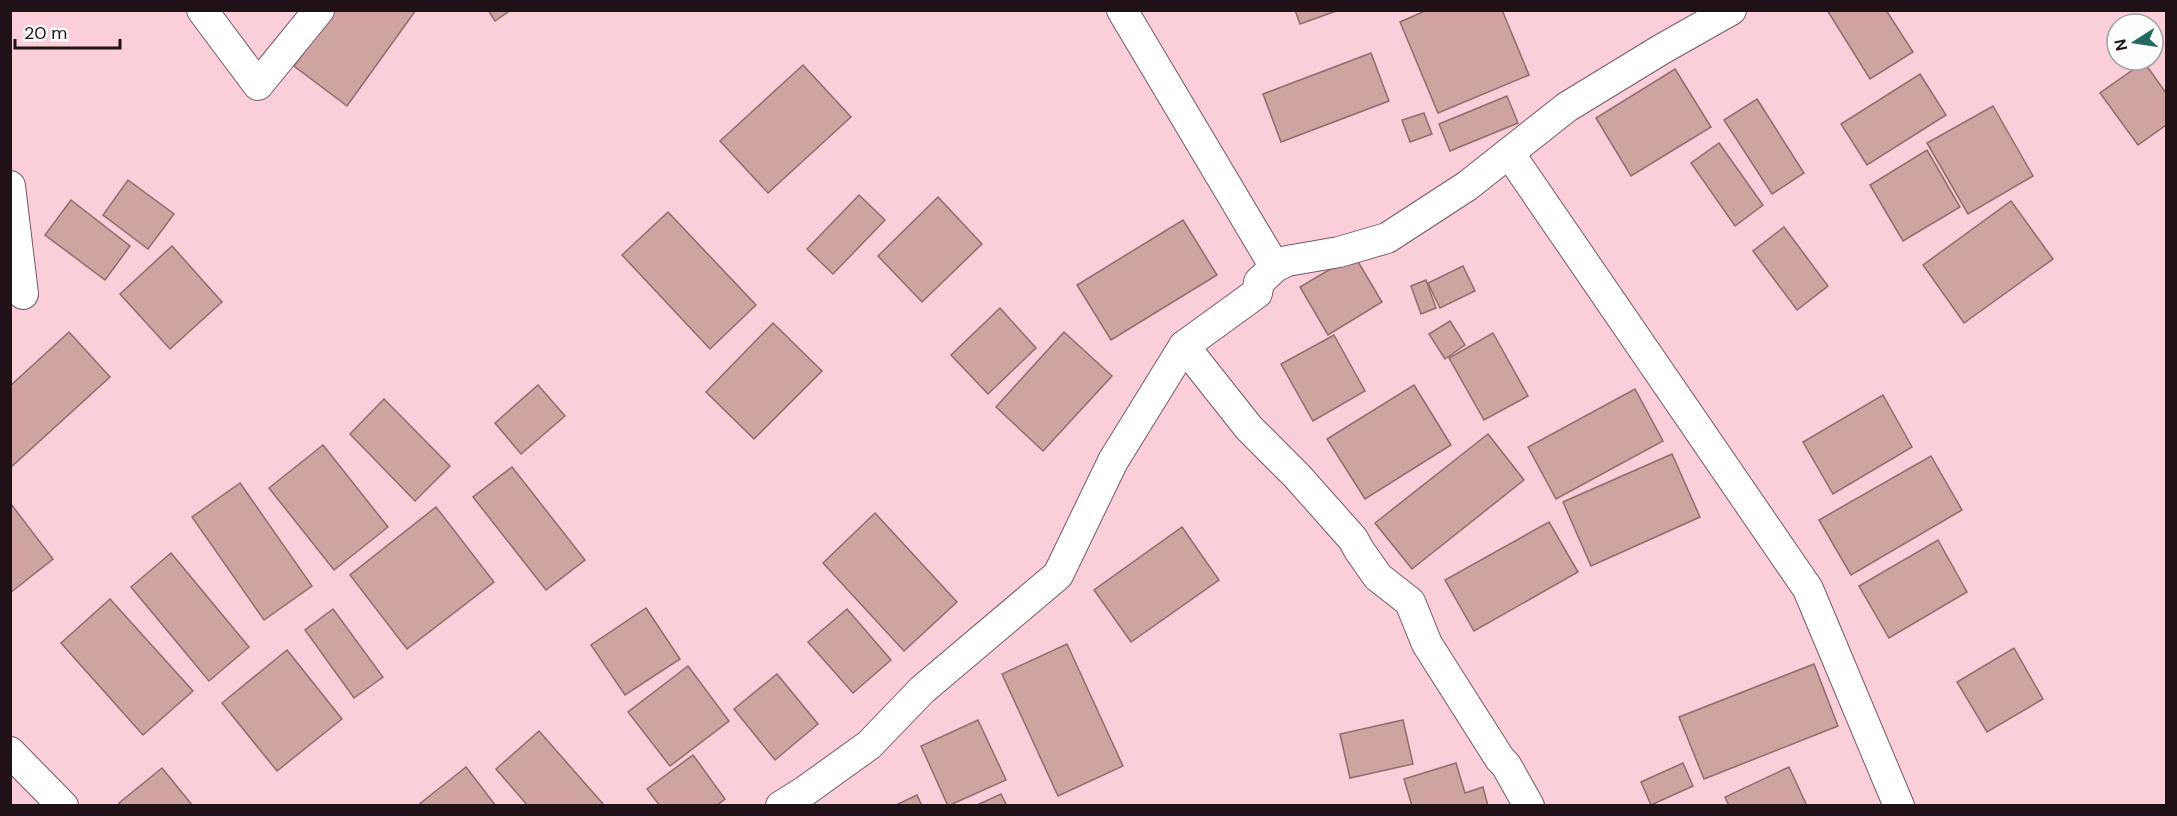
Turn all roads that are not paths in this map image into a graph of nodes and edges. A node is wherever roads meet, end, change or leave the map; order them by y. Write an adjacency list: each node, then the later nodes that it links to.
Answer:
1 (202, 10): 2 (street)
2 (319, 10)
3 (1122, 10): 7 (street)
4 (1731, 10): 5 (street)
5 (1509, 153): 7 (street); 14 (street)
6 (10, 186): 8 (street)
7 (1275, 267): 9 (street)
8 (23, 294)
9 (1184, 346): 12 (street); 13 (street)
10 (10, 752): 11 (street)
11 (63, 806)
12 (780, 806)
13 (1529, 806)
14 (1899, 806)

